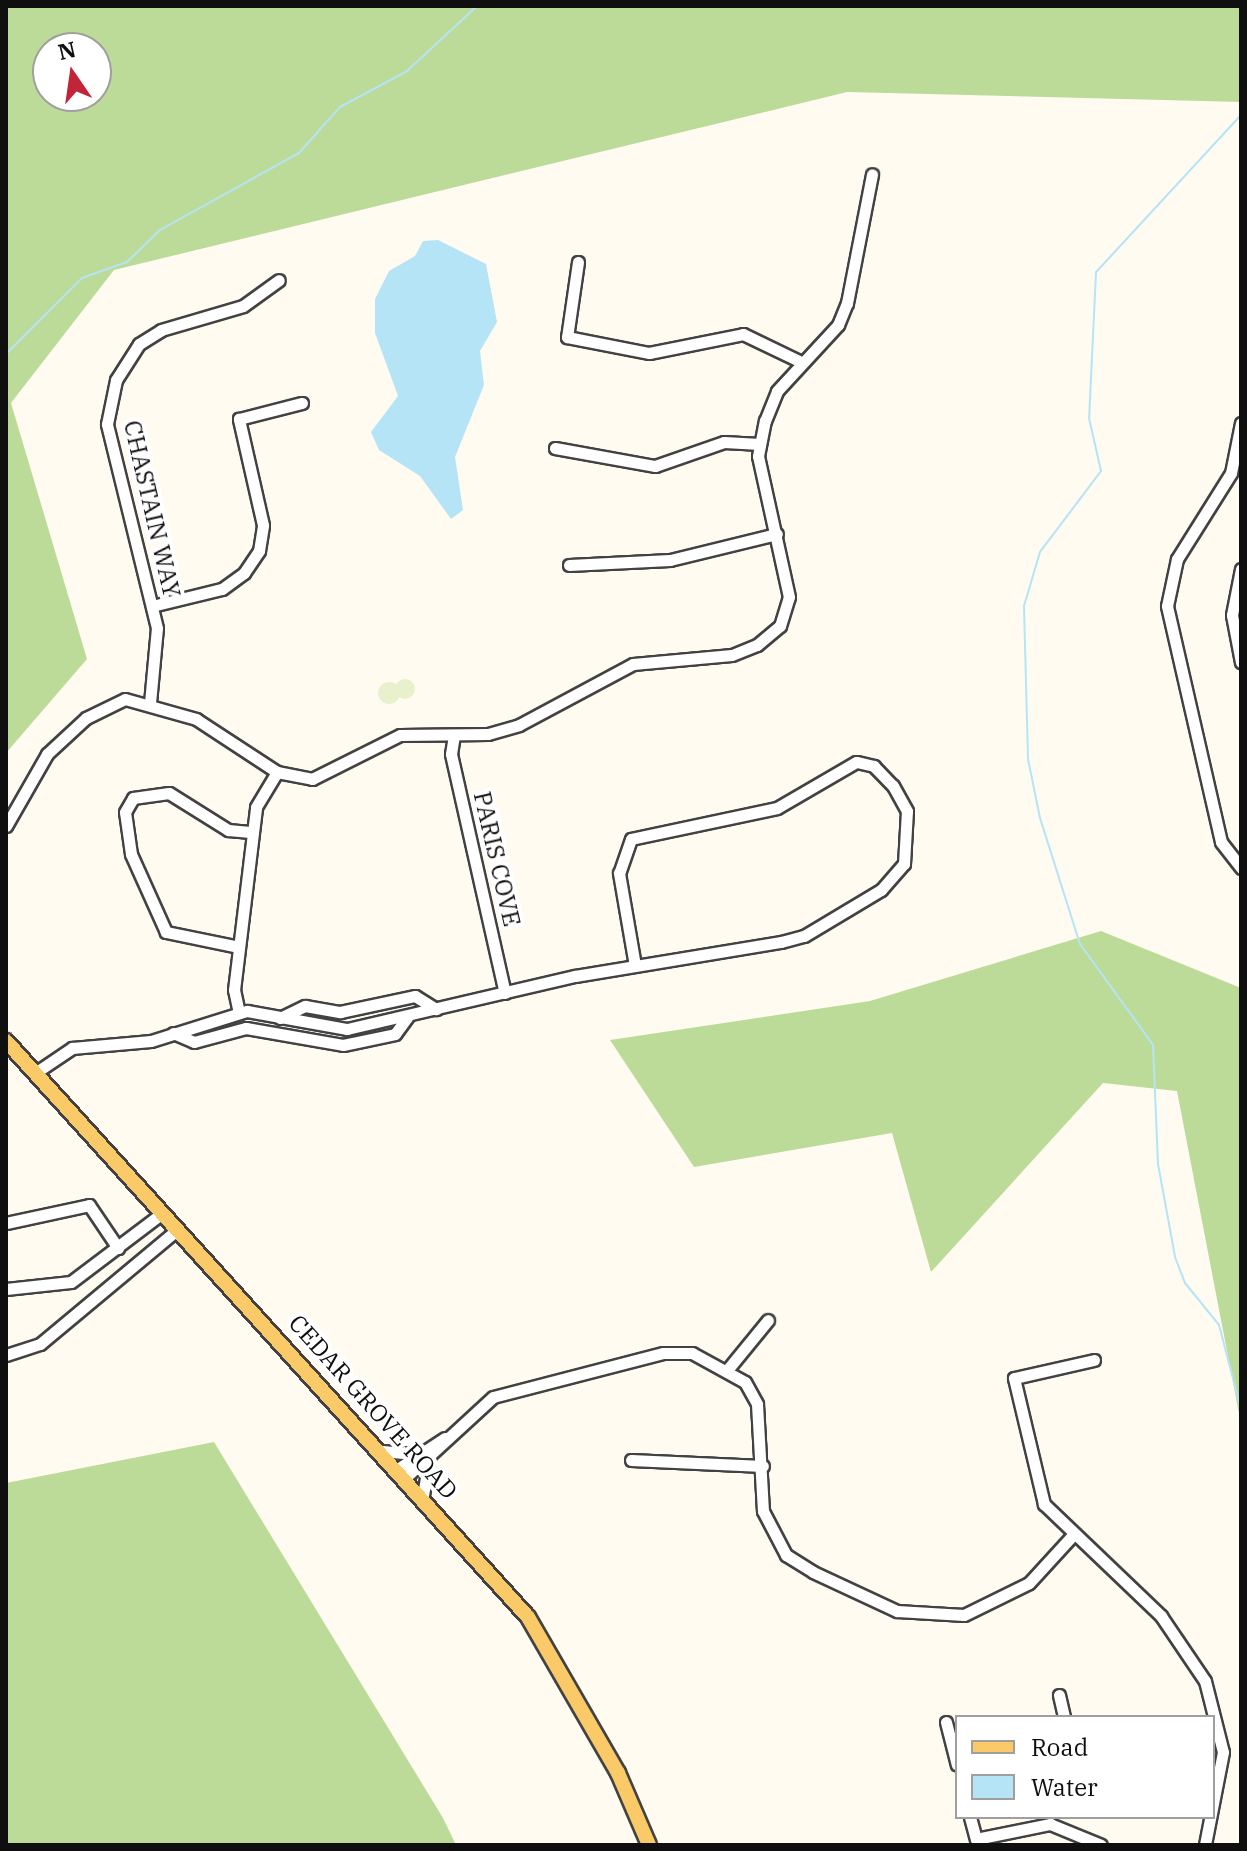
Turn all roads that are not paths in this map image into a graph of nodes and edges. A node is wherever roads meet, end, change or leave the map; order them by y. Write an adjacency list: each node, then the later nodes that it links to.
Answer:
1 (872, 174): 4 (street)
2 (578, 262): 4 (street)
3 (279, 280): 13 (street, CHASTAIN WAY)
4 (799, 361): 7 (street)
5 (302, 403): 13 (street)
6 (1241, 423): 9 (street)
7 (760, 444): 8 (street); 10 (street)
8 (555, 448)
9 (1237, 466): 20 (street)
10 (777, 534): 11 (street); 16 (street)
11 (569, 565)
12 (1241, 569): 14 (street)
13 (152, 606): 15 (street, CHASTAIN WAY)
14 (1241, 662)
15 (150, 703): 17 (street); 18 (street)
16 (454, 735): 17 (street); 23 (street, PARIS COVE)
17 (277, 772): 19 (street)
18 (6, 826)
19 (253, 832): 21 (street); 21 (street)
20 (1241, 868)
21 (239, 947): 25 (street)
22 (635, 966): 22 (street); 23 (street)
23 (505, 993): 24 (street)
24 (436, 1009): 26 (street); 27 (street)
25 (239, 1013): 27 (street); 28 (street)
26 (408, 1016): 27 (street); 28 (street)
27 (280, 1018)
28 (173, 1033): 30 (street)
29 (6, 1041): 30 (main road, CEDAR GROVE ROAD)
30 (35, 1073): 31 (main road, CEDAR GROVE ROAD)
31 (161, 1214): 33 (main road, CEDAR GROVE ROAD); 34 (street)
32 (6, 1223): 34 (street)
33 (177, 1230): 37 (street); 40 (main road, CEDAR GROVE ROAD)
34 (118, 1248): 35 (street)
35 (6, 1289)
36 (768, 1320): 39 (street)
37 (6, 1355)
38 (1094, 1360): 46 (street)
39 (728, 1369): 41 (street); 43 (street)
40 (383, 1451): 41 (street); 44 (main road, CEDAR GROVE ROAD)
41 (428, 1453): 44 (street); 45 (street)
42 (631, 1460): 43 (street)
43 (763, 1466): 46 (street)
44 (402, 1473): 45 (main road, CEDAR GROVE ROAD)
45 (423, 1495): 58 (main road, CEDAR GROVE ROAD)
46 (1072, 1536): 49 (street)
47 (1059, 1695): 48 (street)
48 (1064, 1715)
49 (1214, 1715)
50 (1215, 1720): 53 (street)
51 (946, 1722): 52 (street)
52 (955, 1757)
53 (1215, 1812)
54 (971, 1819): 57 (street)
55 (1076, 1819): 57 (street)
56 (1213, 1819): 60 (street)
57 (1073, 1831): 59 (street)
58 (649, 1845)
59 (1101, 1845)
60 (1205, 1845)

